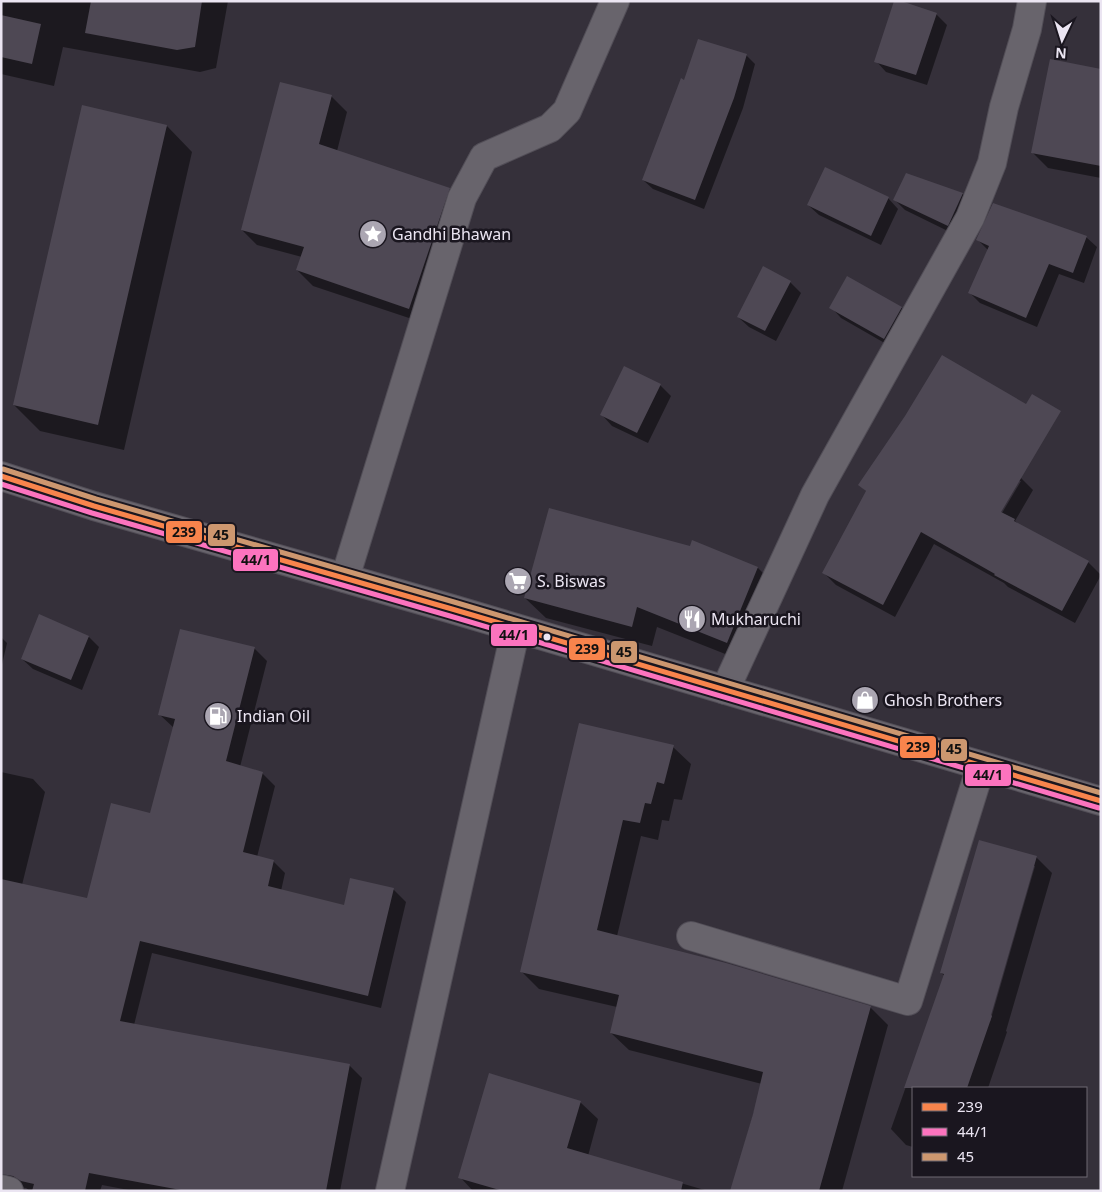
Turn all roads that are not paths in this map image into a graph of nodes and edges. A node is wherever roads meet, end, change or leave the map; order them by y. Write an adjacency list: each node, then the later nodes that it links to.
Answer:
1 (615, 1): 4 (street)
2 (1032, 1): 6 (street)
3 (1, 476): 4 (street)
4 (344, 578): 5 (street)
5 (516, 628): 6 (street); 12 (street)
6 (725, 690): 7 (street)
7 (981, 766): 8 (street); 9 (street)
8 (1101, 800)
9 (691, 936)
10 (1, 1189): 11 (street)
11 (9, 1191)
12 (390, 1191)

